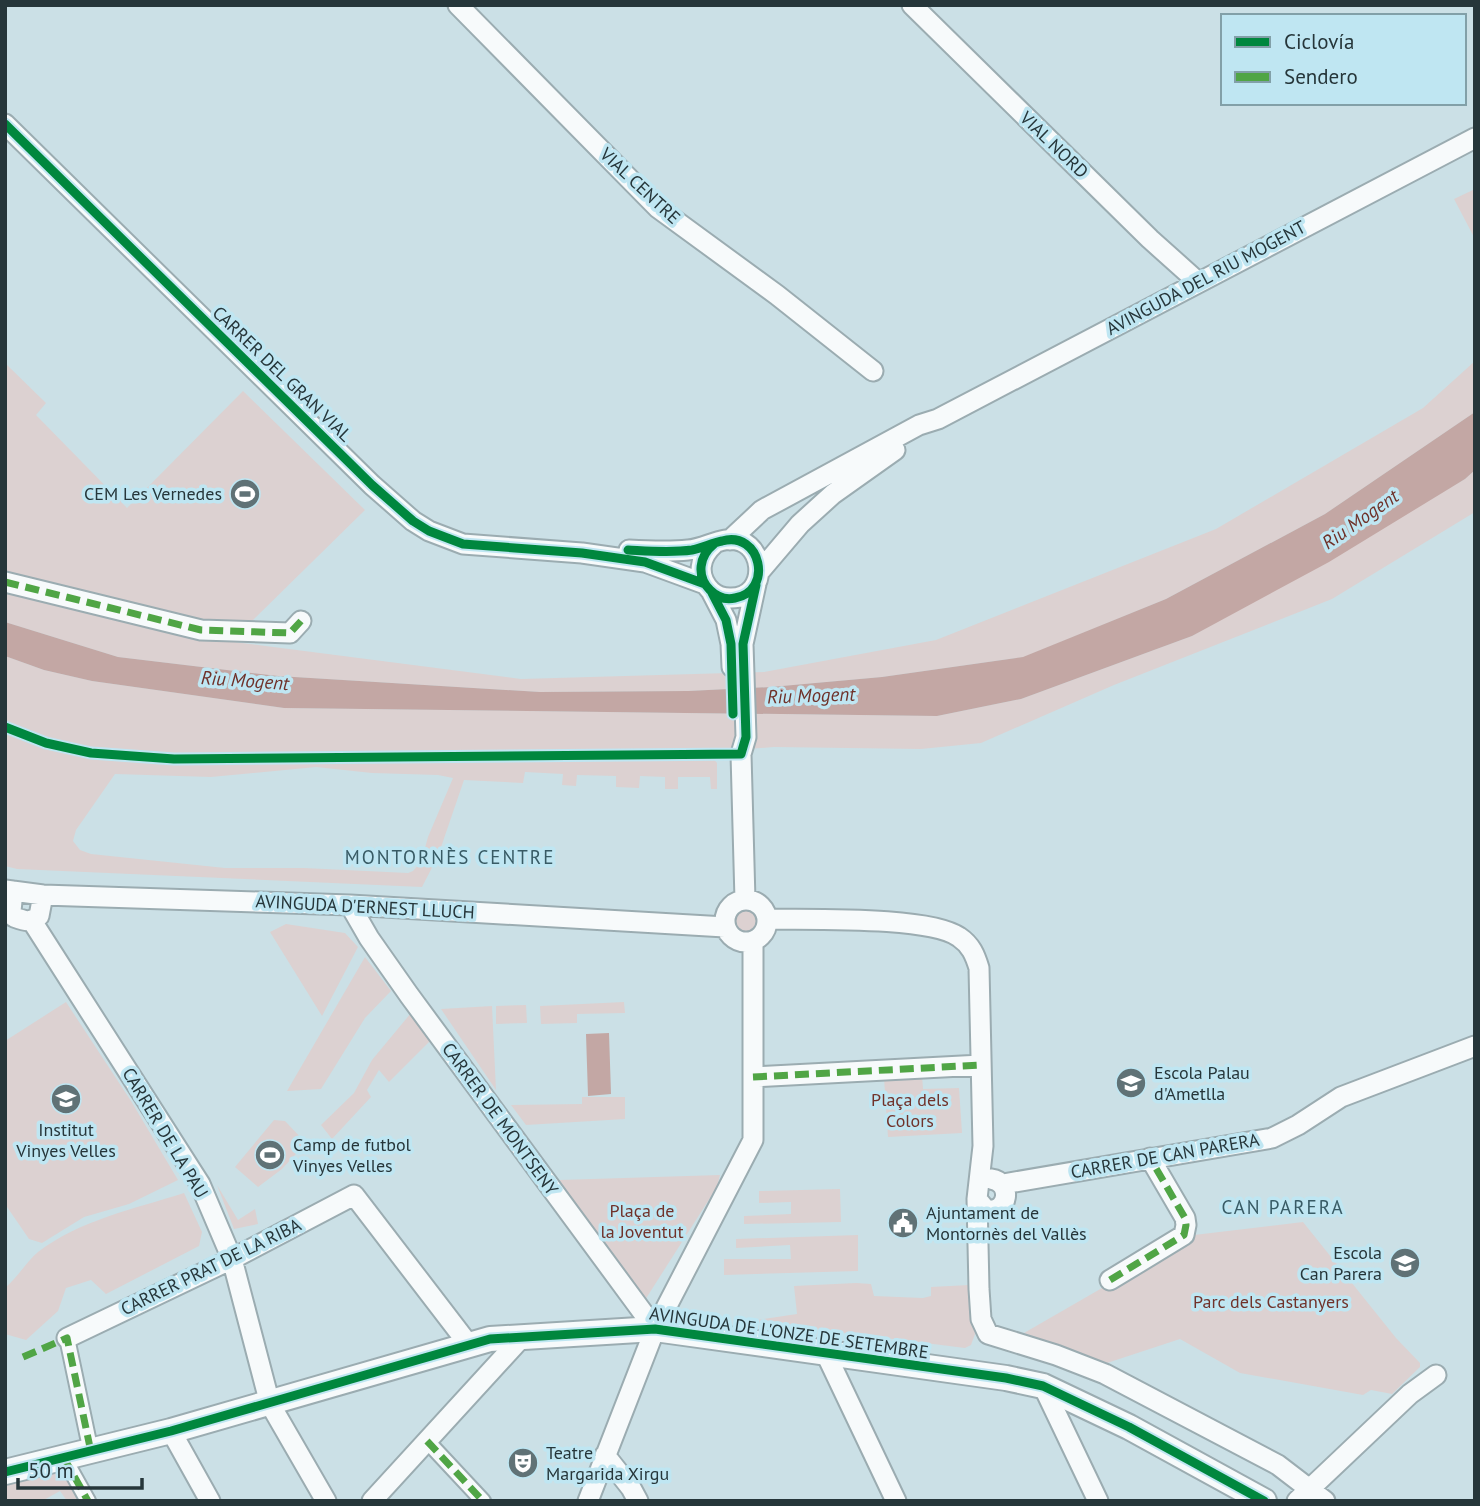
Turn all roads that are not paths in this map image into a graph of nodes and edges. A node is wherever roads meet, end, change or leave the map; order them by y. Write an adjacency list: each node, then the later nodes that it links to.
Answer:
1 (458, 5): 6 (street, VIAL CENTRE)
2 (912, 5): 5 (street, VIAL NORD)
3 (5, 124): 11 (street, CARRER DEL GRAN VIAL)
4 (1475, 138): 5 (street, AVINGUDA DEL RIU MOGENT)
5 (1198, 282): 7 (street, AVINGUDA DEL RIU MOGENT)
6 (873, 371)
7 (938, 419): 8 (street, AVINGUDA DEL RIU MOGENT); 9 (street, AVINGUDA DEL RIU MOGENT)
8 (769, 506): 9 (street); 10 (street, AVINGUDA DEL RIU MOGENT)
9 (793, 533): 12 (street, AVINGUDA DEL RIU MOGENT)
10 (722, 542): 11 (street, CARRER DEL GRAN VIAL); 12 (street); 14 (street)
11 (582, 553): 14 (street, CARRER DEL GRAN VIAL)
12 (758, 577): 14 (street); 16 (street)
13 (5, 582): 15 (street)
14 (708, 588): 16 (street)
15 (300, 621)
16 (737, 644): 19 (street)
17 (9, 891): 18 (street, AVINGUDA D'ERNEST LLUCH); 22 (street)
18 (43, 895): 20 (street, AVINGUDA D'ERNEST LLUCH); 22 (street)
19 (745, 900): 21 (street); 23 (street)
20 (350, 905): 23 (street, AVINGUDA D'ERNEST LLUCH); 32 (street, CARRER DE MONTSENY)
21 (768, 919): 24 (street); 26 (street)
22 (17, 920): 30 (street, CARRER DE LA PAU)
23 (725, 927): 24 (street)
24 (753, 941): 27 (street)
25 (1475, 1046): 28 (street, CARRER DE CAN PARERA)
26 (981, 1065): 27 (street); 29 (street)
27 (753, 1077): 32 (street)
28 (1150, 1158): 29 (street, CARRER DE CAN PARERA); 31 (street)
29 (989, 1186): 46 (street)
30 (232, 1259): 34 (street, CARRER PRAT DE LA RIBA); 35 (street, CARRER PRAT DE LA RIBA); 39 (street, CARRER DE LA PAU)
31 (1110, 1280)
32 (655, 1329): 33 (street, AVINGUDA DE L'ONZE DE SETEMBRE); 36 (street, AVINGUDA DE L'ONZE DE SETEMBRE); 43 (street)
33 (523, 1336): 35 (street, AVINGUDA DE L'ONZE DE SETEMBRE); 41 (street)
34 (68, 1338): 42 (street)
35 (469, 1345): 39 (street, AVINGUDA DE L'ONZE DE SETEMBRE)
36 (826, 1354): 38 (street, AVINGUDA DE L'ONZE DE SETEMBRE); 54 (street)
37 (1436, 1375): 46 (street)
38 (1043, 1385): 55 (street); 56 (street, AVINGUDA DE L'ONZE DE SETEMBRE)
39 (270, 1404): 40 (street, AVINGUDA DE L'ONZE DE SETEMBRE); 49 (street, CARRER DE LA PAU)
40 (171, 1431): 42 (street, AVINGUDA DE L'ONZE DE SETEMBRE); 48 (street)
41 (427, 1441): 50 (street); 51 (street)
42 (91, 1452): 44 (street, AVINGUDA DE L'ONZE DE SETEMBRE)
43 (605, 1455): 52 (street); 53 (street)
44 (64, 1458): 45 (street, AVINGUDA DE L'ONZE DE SETEMBRE); 47 (street)
45 (5, 1472)
46 (1303, 1494): 57 (street)
47 (88, 1501)
48 (210, 1501)
49 (326, 1501)
50 (372, 1501)
51 (483, 1501)
52 (588, 1501)
53 (638, 1501)
54 (896, 1501)
55 (1098, 1501)
56 (1264, 1501)
57 (1325, 1501)

